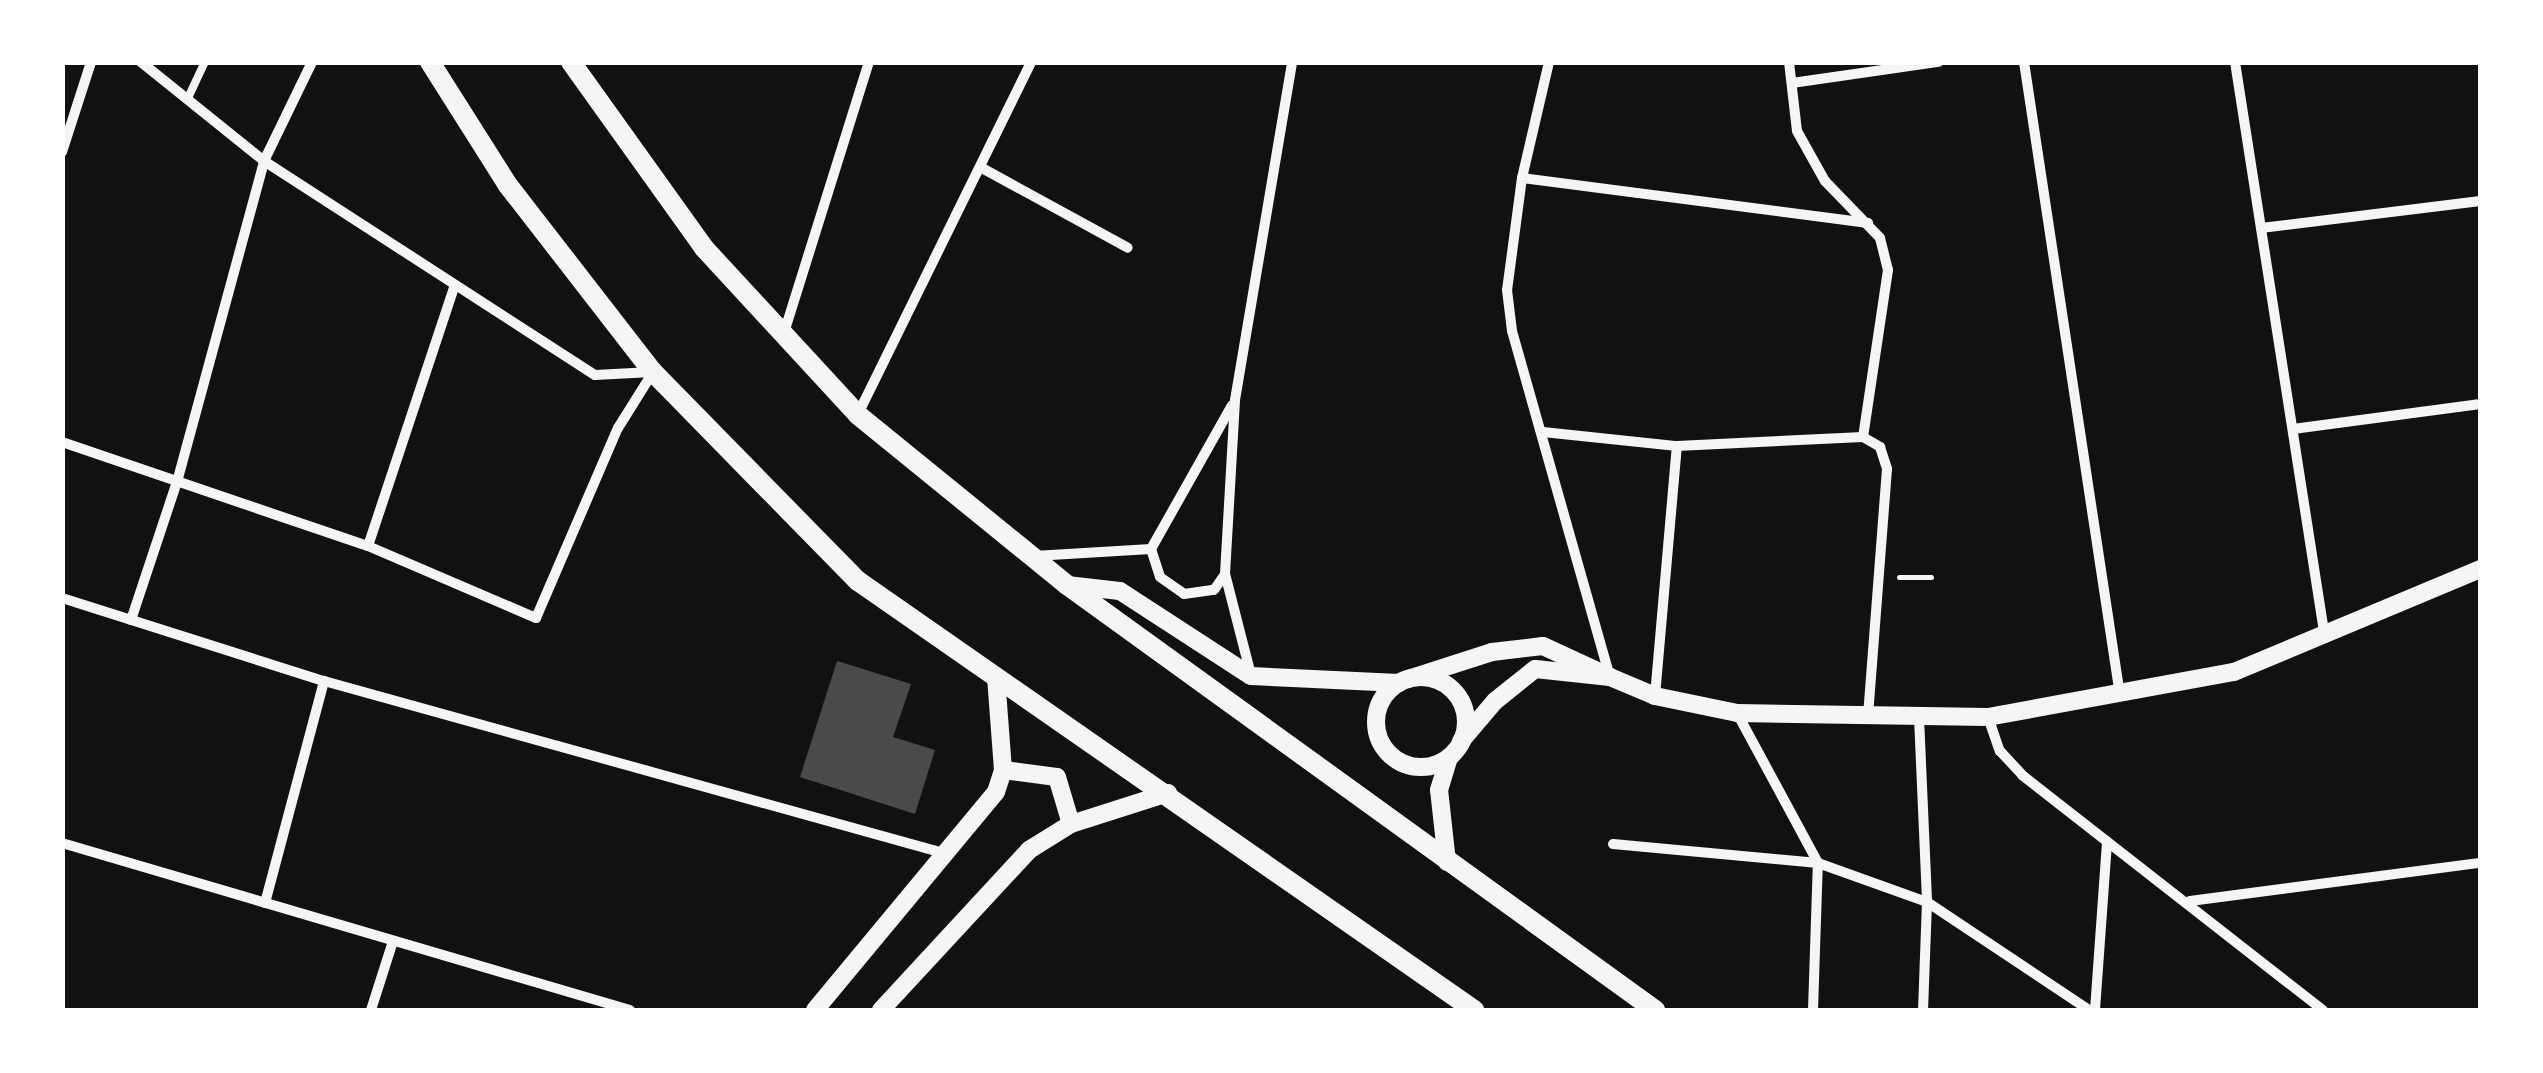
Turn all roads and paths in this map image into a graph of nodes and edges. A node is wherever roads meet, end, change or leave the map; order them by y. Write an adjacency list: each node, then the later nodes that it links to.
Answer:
1 (91, 62): 17 (street)
2 (141, 62): 16 (street)
3 (205, 62): 16 (lane)
4 (312, 62): 18 (street)
5 (430, 62): 27 (main road)
6 (572, 62): 26 (main road)
7 (869, 62): 26 (street)
8 (1031, 62): 19 (street)
9 (1292, 62): 28 (street)
10 (1549, 62): 20 (street)
11 (1789, 62): 15 (street)
12 (1938, 62): 15 (street)
13 (2024, 62): 54 (street)
14 (2235, 62): 23 (street)
15 (1792, 83): 22 (street)
16 (188, 98): 18 (street)
17 (62, 152)
18 (264, 160): 25 (street); 36 (street)
19 (982, 168): 24 (street); 30 (street)
20 (1522, 178): 22 (street); 32 (street)
21 (2480, 201): 23 (street)
22 (1868, 223): 33 (street)
23 (2261, 228): 31 (street)
24 (1128, 248)
25 (454, 286): 27 (street); 37 (street)
26 (782, 337): 30 (main road)
27 (654, 372): 37 (street); 49 (main road)
28 (1234, 400): 38 (street); 41 (street)
29 (2480, 404): 31 (street)
30 (858, 415): 39 (main road)
31 (2293, 429): 47 (street)
32 (1543, 432): 35 (street); 50 (street)
33 (1863, 437): 35 (street); 43 (street)
34 (62, 442): 36 (street)
35 (1678, 446): 53 (street)
36 (177, 482): 37 (street); 46 (street)
37 (368, 546)
38 (1151, 549): 39 (street); 41 (street)
39 (1032, 556): 44 (main road)
40 (2480, 568): 47 (street)
41 (1225, 574): 48 (street)
42 (1930, 577): 43 (path)
43 (1878, 578): 58 (street)
44 (1067, 585): 48 (street); 68 (main road)
45 (62, 598): 46 (street)
46 (131, 620): 51 (street)
47 (2325, 638): 54 (street)
48 (1251, 676): 52 (street)
49 (996, 677): 61 (street); 62 (main road)
50 (1610, 677): 52 (street); 53 (street); 59 (street)
51 (324, 681): 67 (street); 73 (street)
52 (1404, 681): 59 (street); 60 (street)
53 (1655, 696): 55 (street)
54 (2120, 696): 57 (street)
55 (1737, 712): 58 (street); 69 (street)
56 (1919, 717): 57 (street); 58 (street); 72 (street)
57 (1988, 717): 64 (street)
58 (1868, 719)
59 (1461, 741): 60 (street)
60 (1448, 757): 68 (street)
61 (1003, 770): 63 (street); 67 (street)
62 (1168, 793): 63 (street); 75 (main road)
63 (1071, 824): 79 (street)
64 (2107, 841): 71 (street); 83 (street)
65 (62, 843): 73 (street)
66 (1613, 844): 69 (street)
67 (948, 854): 78 (street)
68 (1447, 862): 80 (main road)
69 (1818, 863): 72 (street); 81 (street)
70 (2480, 863): 71 (street)
71 (2190, 901): 84 (street)
72 (1927, 902): 82 (street); 83 (street)
73 (266, 903): 74 (street)
74 (393, 941): 76 (street); 77 (street)
75 (1462, 1007)
76 (371, 1010)
77 (630, 1010)
78 (814, 1010)
79 (881, 1010)
80 (1655, 1010)
81 (1813, 1010)
82 (1922, 1010)
83 (2092, 1010)
84 (2322, 1010)

